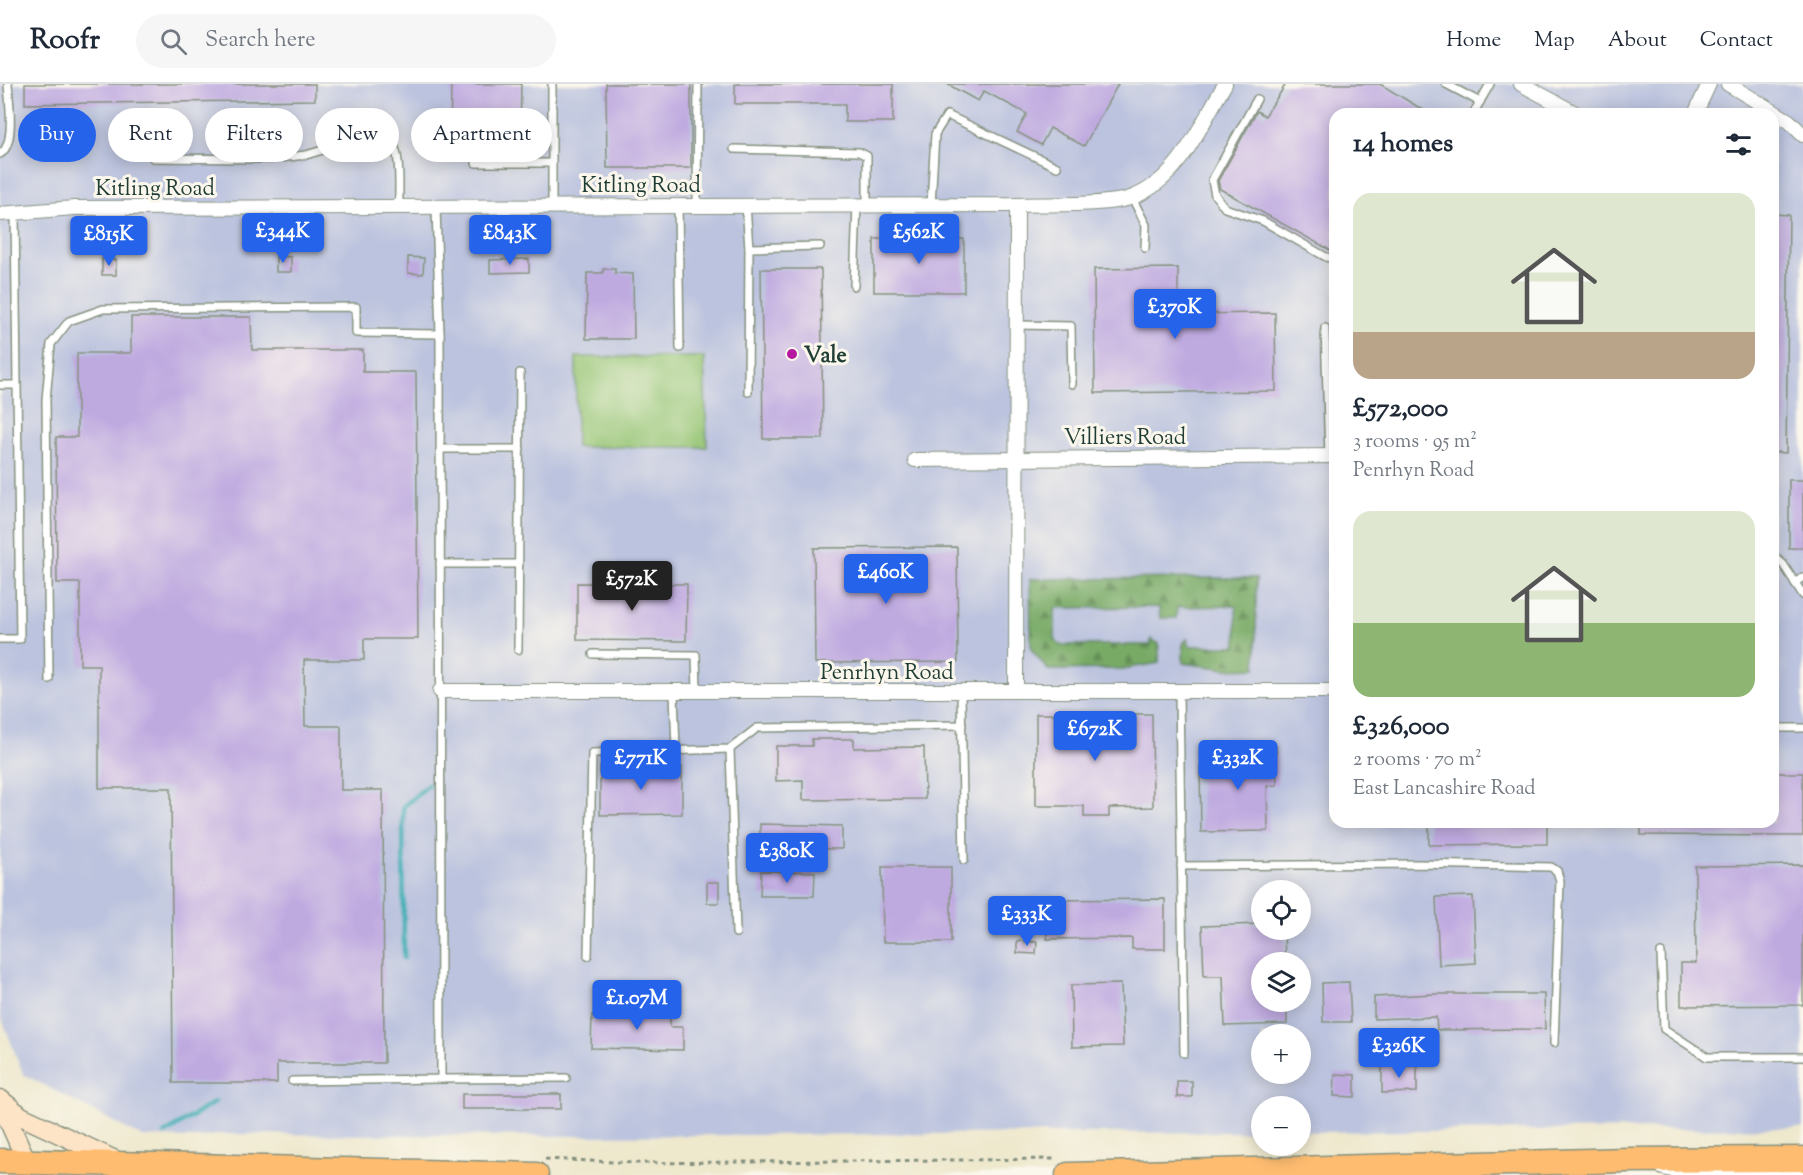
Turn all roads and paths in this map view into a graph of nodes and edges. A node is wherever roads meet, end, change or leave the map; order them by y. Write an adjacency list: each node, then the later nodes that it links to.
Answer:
1 (8, 84): 19 (lane)
2 (552, 84): 21 (lane)
3 (698, 84): 27 (lane)
4 (1225, 84): 24 (street, Kitling Road)
5 (1446, 84): 11 (lane)
6 (1490, 84): 11 (lane)
7 (1521, 84): 13 (street)
8 (1709, 84): 14 (street)
9 (1728, 84): 15 (street)
10 (1257, 99): 39 (lane)
11 (1480, 102): 12 (lane)
12 (1476, 108)
13 (1566, 108)
14 (1698, 108)
15 (1768, 108)
16 (1779, 115): 17 (street)
17 (1803, 135)
18 (734, 149): 25 (lane)
19 (0, 154)
20 (193, 158): 31 (lane)
21 (552, 163): 22 (lane); 32 (lane)
22 (476, 164)
23 (1057, 166): 29 (lane)
24 (1132, 198): 30 (street, Kitling Road); 38 (lane)
25 (862, 204): 28 (street, Kitling Road); 29 (street, Kitling Road); 40 (lane)
26 (678, 205): 27 (street, Kitling Road); 32 (street, Kitling Road); 44 (lane)
27 (697, 205): 28 (street, Kitling Road)
28 (746, 205): 37 (lane)
29 (931, 205): 30 (street, Kitling Road)
30 (1017, 205): 41 (street)
31 (399, 206): 33 (street, Kitling Road); 34 (street, Kitling Road)
32 (552, 206): 33 (street, Kitling Road)
33 (436, 207): 43 (lane)
34 (15, 212): 35 (street, Kitling Road); 48 (lane)
35 (0, 214)
36 (820, 246): 37 (lane)
37 (748, 248): 49 (lane)
38 (1145, 248)
39 (1329, 258)
40 (854, 286)
41 (1018, 325): 46 (lane); 54 (street)
42 (1325, 328): 50 (lane)
43 (440, 334): 52 (lane); 65 (lane)
44 (680, 348)
45 (520, 373): 51 (lane)
46 (1072, 384)
47 (0, 385): 48 (lane)
48 (16, 385): 62 (lane)
49 (748, 392)
50 (1329, 401)
51 (520, 448): 52 (lane); 58 (lane)
52 (441, 449): 57 (lane)
53 (1329, 456): 54 (street, Villiers Road)
54 (1017, 458): 55 (street, Villiers Road); 66 (street)
55 (915, 460)
56 (1779, 561): 60 (lane)
57 (441, 564): 58 (lane); 67 (lane)
58 (519, 564): 63 (lane)
59 (1803, 578): 60 (lane)
60 (1795, 583): 61 (lane)
61 (1803, 595)
62 (0, 639)
63 (518, 650)
64 (593, 654): 71 (lane)
65 (49, 679)
66 (1016, 690): 68 (street, Penrhyn Road); 72 (street, Penrhyn Road)
67 (440, 691): 70 (street, Penrhyn Road); 87 (lane)
68 (1179, 691): 69 (street, Penrhyn Road); 79 (lane)
69 (1329, 691)
70 (674, 692): 71 (street, Penrhyn Road); 77 (lane)
71 (698, 692): 72 (street, Penrhyn Road)
72 (961, 692): 73 (lane)
73 (962, 725): 76 (lane); 78 (lane)
74 (1779, 728): 75 (lane)
75 (1803, 728)
76 (730, 749): 77 (lane); 80 (lane)
77 (676, 751): 82 (lane)
78 (964, 860)
79 (1181, 866): 83 (lane); 84 (lane)
80 (736, 933)
81 (1662, 953): 85 (lane)
82 (588, 956)
83 (1554, 1043)
84 (1184, 1053)
85 (1803, 1057)
86 (566, 1078): 87 (lane)
87 (441, 1079): 88 (lane)
88 (292, 1081)
89 (0, 1101): 93 (street); 94 (street)
90 (1803, 1159): 91 (highway)
91 (1628, 1160): 96 (highway); 98 (street)
92 (0, 1161): 93 (highway)
93 (27, 1162): 94 (highway)
94 (126, 1164): 95 (highway)
95 (540, 1167): 96 (path)
96 (1065, 1167)
97 (0, 1168): 99 (street)
98 (1803, 1174)
99 (7, 1175)

